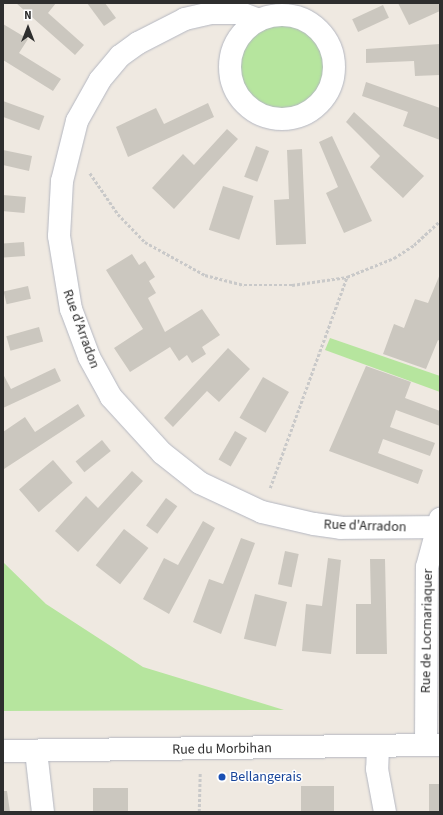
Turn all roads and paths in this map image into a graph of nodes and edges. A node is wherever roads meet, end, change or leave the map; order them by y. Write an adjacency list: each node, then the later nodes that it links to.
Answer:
1 (260, 20): 1 (street); 2 (street, Rue d'Arradon)
2 (66, 160): 4 (path); 5 (street, Rue d'Arradon)
3 (440, 221): 4 (path)
4 (347, 277): 5 (path)
5 (262, 512): 6 (street, Rue d'Arradon)
6 (438, 523): 7 (street, Rue de Locmariaquer)
7 (433, 745): 8 (street, Rue du Morbihan)
8 (378, 746): 9 (street, Rue du Morbihan); 14 (street)
9 (200, 750): 11 (street, Rue du Morbihan); 13 (path)
10 (3, 751): 11 (street, Rue du Morbihan)
11 (36, 751): 12 (street)
12 (43, 812)
13 (199, 812)
14 (385, 812)

